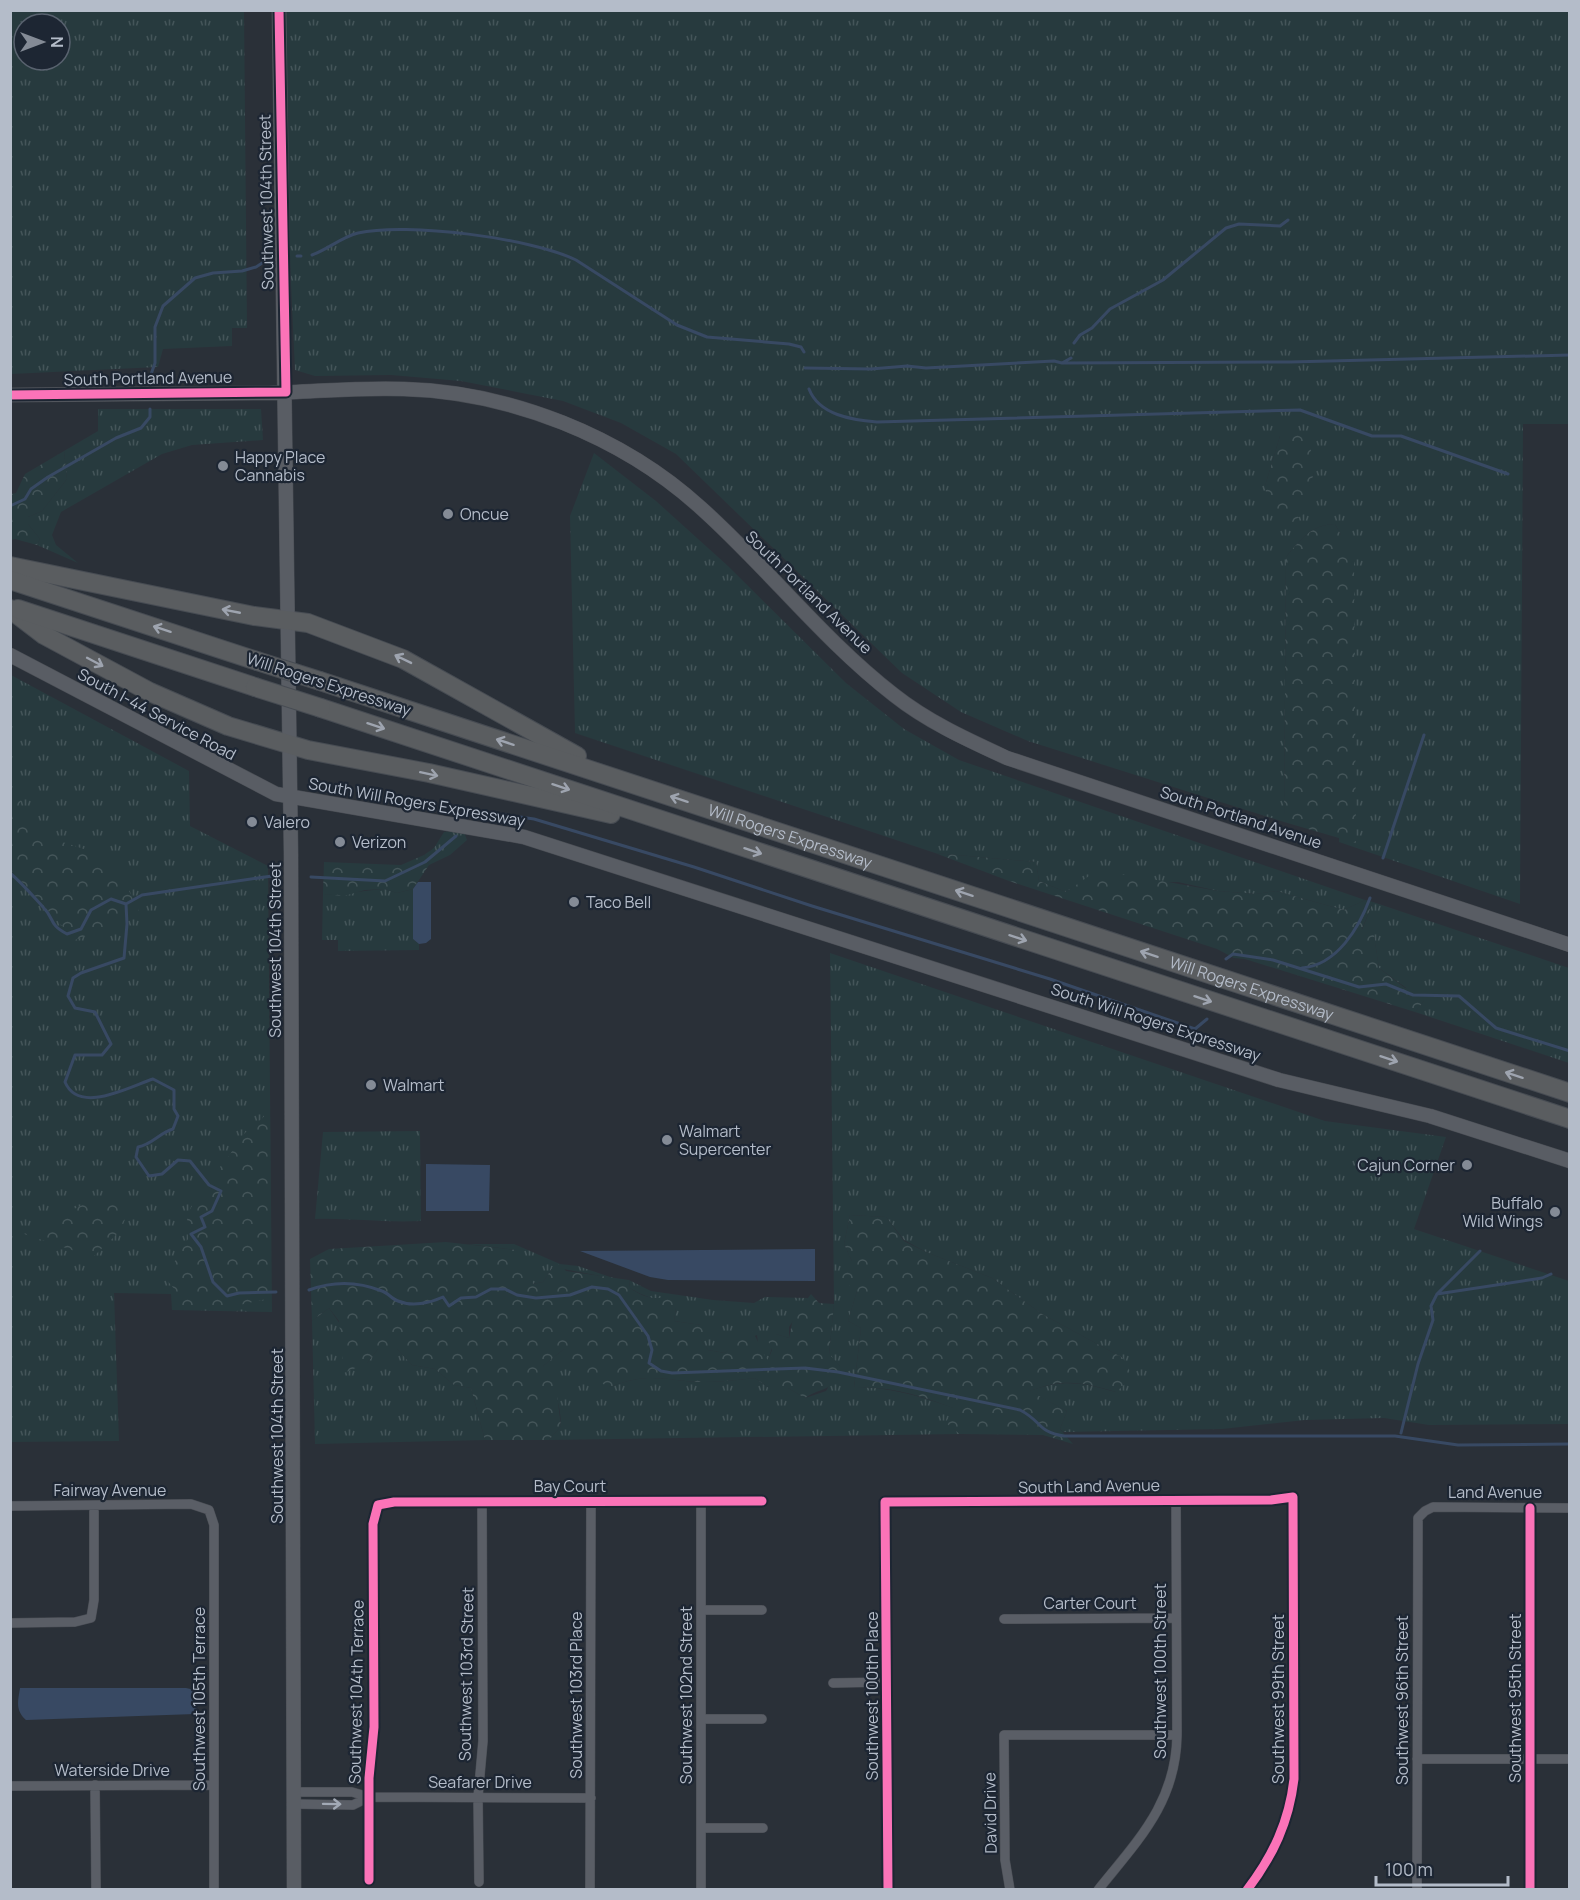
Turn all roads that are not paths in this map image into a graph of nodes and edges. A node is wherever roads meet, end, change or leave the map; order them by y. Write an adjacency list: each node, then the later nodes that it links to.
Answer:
1 (279, 10): 2 (main road, Southwest 104th Street)
2 (286, 392): 3 (main road, South Portland Avenue); 7 (main road, Southwest 104th Street); 13 (main road, South Portland Avenue)
3 (10, 394)
4 (10, 566): 7 (highway, one-way to 4)
5 (10, 580): 10 (highway, Will Rogers Expressway, one-way to 5, bridge)
6 (10, 608): 9 (highway, one-way to 9); 12 (highway, Will Rogers Expressway, one-way to 12, bridge)
7 (289, 620): 9 (main road, Southwest 104th Street); 10 (highway, one-way to 7)
8 (10, 655): 11 (main road, South I-44 Service Road)
9 (290, 744): 11 (main road, Southwest 104th Street); 12 (highway, one-way to 12)
10 (621, 780): 14 (highway, Will Rogers Expressway, one-way to 10)
11 (290, 796): 16 (main road, South Will Rogers Expressway); 49 (main road, Southwest 104th Street)
12 (697, 832): 15 (highway, Will Rogers Expressway, one-way to 15)
13 (1569, 945)
14 (1569, 1093)
15 (1569, 1119)
16 (1569, 1161)
17 (1293, 1497): 18 (street, South Land Avenue); 55 (street, Southwest 99th Street)
18 (1176, 1500): 23 (street, South Land Avenue); 33 (street, Southwest 100th Street)
19 (591, 1501): 20 (street, Bay Court); 22 (street, Bay Court); 50 (street, Southwest 103rd Place)
20 (701, 1501): 21 (street, Bay Court); 31 (street, Southwest 102nd Street)
21 (762, 1501)
22 (482, 1502): 24 (street, Bay Court); 48 (street, Southwest 103rd Street)
23 (885, 1502): 36 (street, Southwest 100th Place)
24 (378, 1505): 47 (street, Southwest 104th Terrace)
25 (10, 1506): 26 (street, Fairway Avenue)
26 (94, 1506): 29 (street, Fairway Avenue); 35 (street)
27 (1530, 1508): 28 (street, Land Avenue); 30 (street, Land Avenue); 41 (street, Southwest 95th Street)
28 (1569, 1508)
29 (209, 1510): 45 (street, Southwest 105th Terrace)
30 (1422, 1512): 42 (street, Southwest 96th Street)
31 (701, 1610): 32 (street); 38 (street, Southwest 102nd Street)
32 (762, 1610)
33 (1176, 1618): 34 (street, Carter Court); 40 (street, Southwest 100th Street)
34 (1004, 1619)
35 (10, 1623)
36 (887, 1682): 37 (street); 61 (street, Southwest 100th Place)
37 (833, 1683)
38 (701, 1719): 39 (street); 51 (street, Southwest 102nd Street)
39 (762, 1719)
40 (1177, 1735): 62 (street, David Drive); 63 (street, Southwest 100th Street)
41 (1529, 1758): 42 (street); 43 (street); 65 (street, Southwest 95th Street)
42 (1417, 1759): 64 (street, Southwest 96th Street)
43 (1569, 1759)
44 (95, 1785): 45 (street, Waterside Drive); 46 (street, Waterside Drive); 56 (street)
45 (214, 1785): 57 (street, Southwest 105th Terrace)
46 (10, 1786)
47 (369, 1797): 48 (street, Seafarer Drive); 49 (street, Seafarer Drive); 53 (street, Southwest 104th Terrace)
48 (478, 1797): 50 (street, Seafarer Drive); 54 (street, Southwest 103rd Street)
49 (294, 1798): 58 (main road, Southwest 104th Street)
50 (591, 1798): 59 (street, Southwest 103rd Place)
51 (701, 1828): 52 (street); 60 (street, Southwest 102nd Street)
52 (763, 1828)
53 (369, 1880)
54 (479, 1882)
55 (1248, 1889)
56 (96, 1890)
57 (214, 1890)
58 (294, 1890)
59 (590, 1890)
60 (701, 1890)
61 (888, 1890)
62 (1010, 1890)
63 (1098, 1890)
64 (1417, 1890)
65 (1530, 1890)

